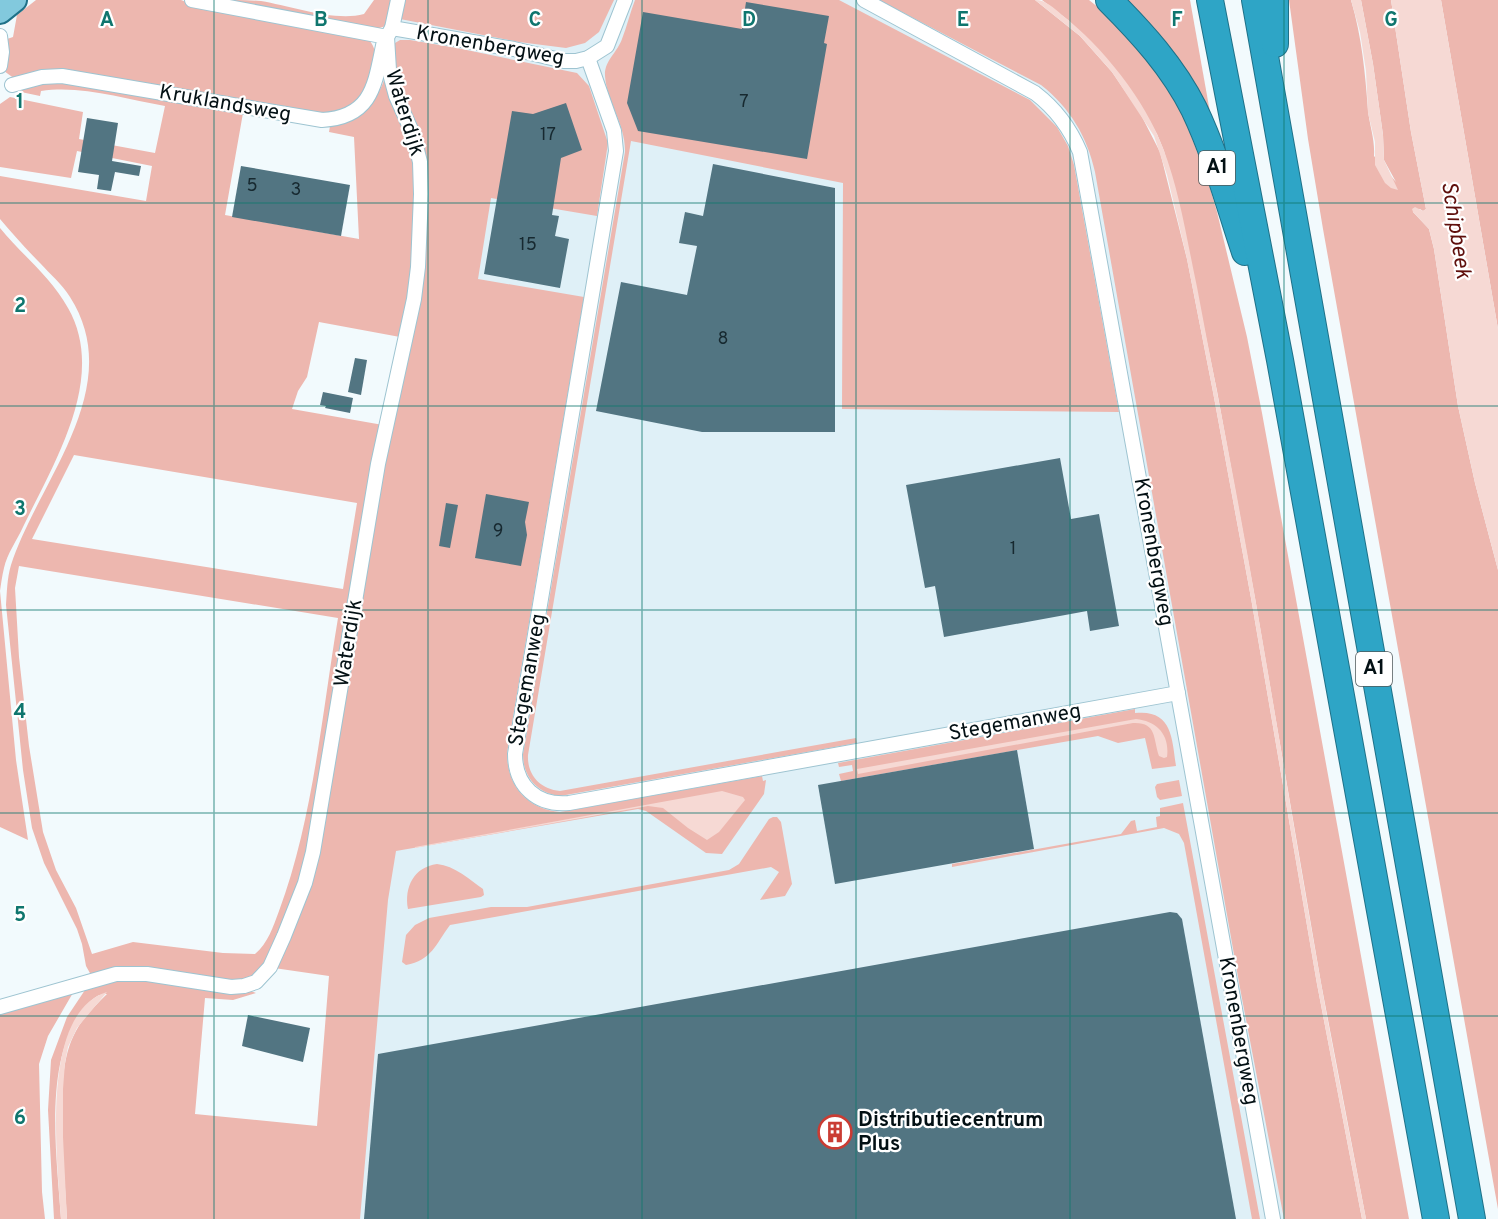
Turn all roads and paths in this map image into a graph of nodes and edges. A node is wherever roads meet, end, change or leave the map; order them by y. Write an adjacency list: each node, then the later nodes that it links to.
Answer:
1 (15, 0): 10 (main road)
2 (192, 0): 11 (street)
3 (398, 0): 11 (street, Waterdijk)
4 (625, 0): 13 (street, Kronenbergweg)
5 (864, 0): 17 (street, Kronenbergweg)
6 (1109, 0): 16 (highway, A1)
7 (1210, 0): 16 (highway, A1)
8 (1255, 0): 15 (highway, A1)
9 (1275, 0): 15 (highway, A1)
10 (0, 12)
11 (389, 33): 13 (street, Kronenbergweg); 14 (street, Kruklandsweg); 18 (street, Waterdijk)
12 (0, 36): 14 (street)
13 (588, 58): 17 (street, Stegemanweg)
14 (0, 69)
15 (1276, 119): 21 (highway, A1)
16 (1280, 360): 20 (highway, A1)
17 (1178, 693): 19 (street, Kronenbergweg)
18 (0, 1007)
19 (1273, 1219)
20 (1436, 1219)
21 (1472, 1219)

